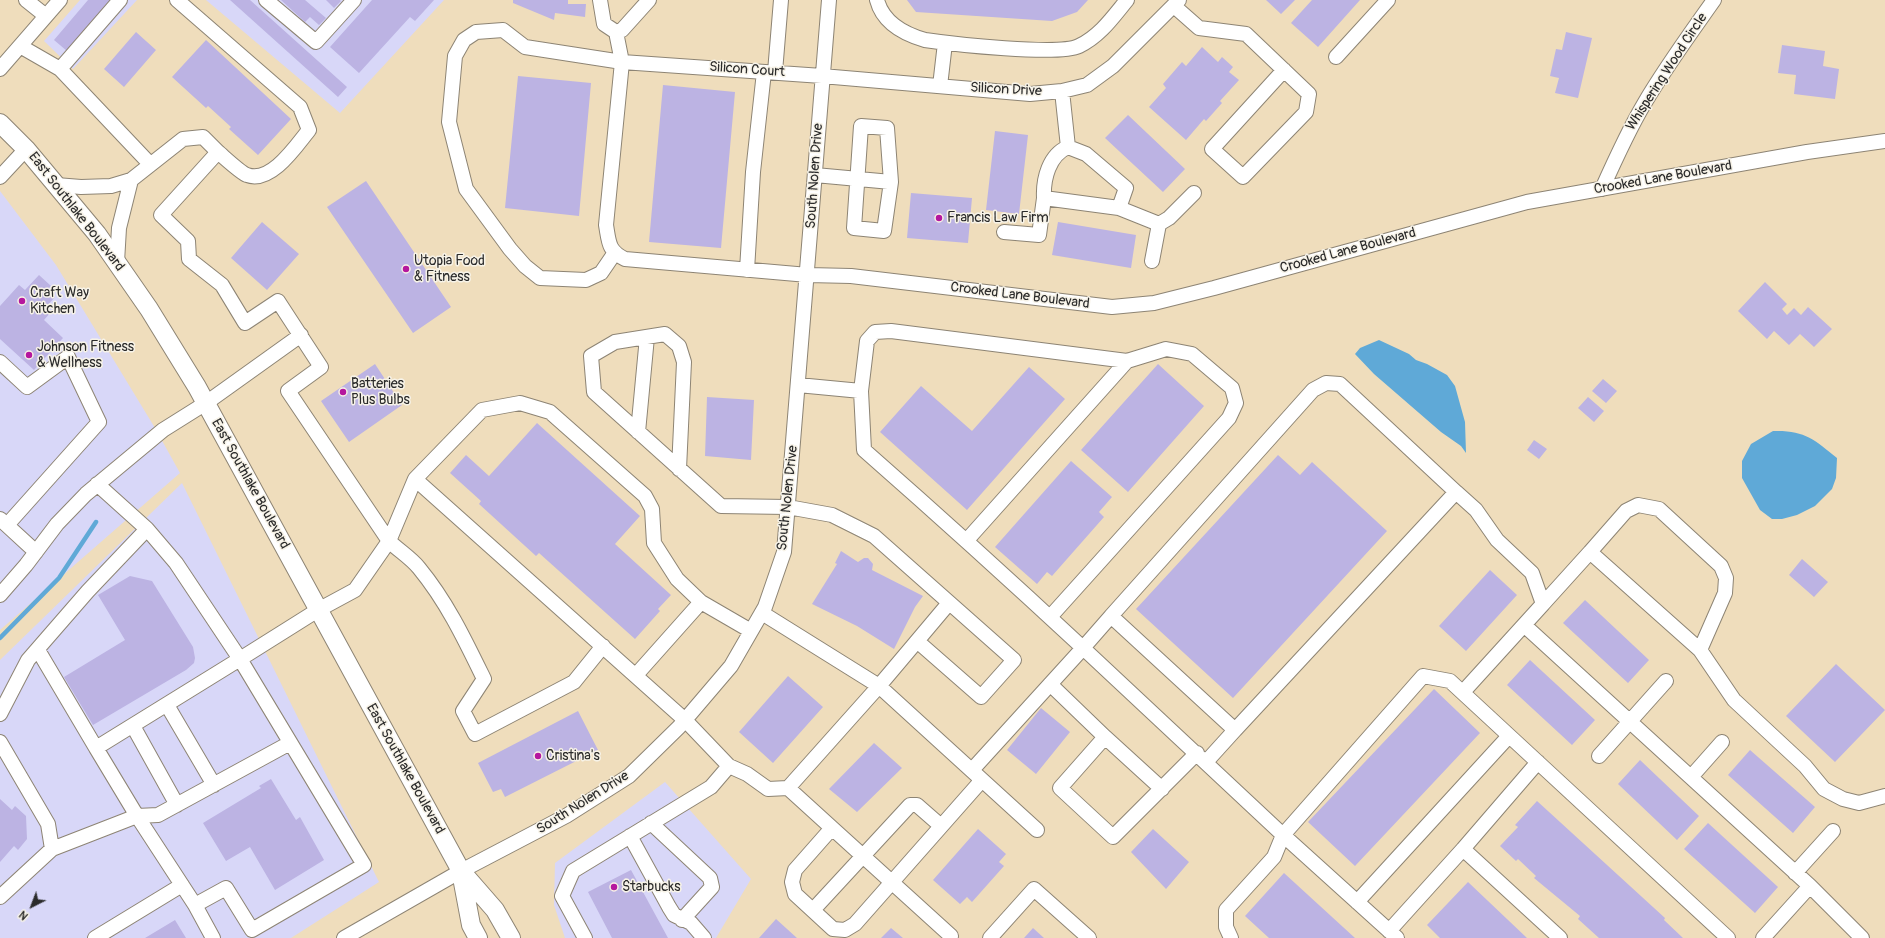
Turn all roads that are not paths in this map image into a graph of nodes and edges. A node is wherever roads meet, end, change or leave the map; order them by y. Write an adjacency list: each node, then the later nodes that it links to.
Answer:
1 (26, 0): 16 (street)
2 (60, 0): 16 (street)
3 (120, 0): 23 (street)
4 (177, 0): 33 (street)
5 (266, 0): 6 (street)
6 (354, 0)
7 (600, 0): 17 (street)
8 (649, 0): 17 (street)
9 (782, 0): 25 (street)
10 (829, 0): 26 (street, South Nolen Drive)
11 (877, 0): 18 (street)
12 (1127, 0): 18 (street)
13 (1714, 0): 41 (street, Whispering Wood Circle)
14 (1386, 1): 20 (street)
15 (1176, 3): 24 (street); 28 (street, Silicon Drive)
16 (46, 16): 19 (street)
17 (616, 32): 21 (street)
18 (945, 43): 27 (street)
19 (20, 46): 22 (street); 23 (street)
20 (1336, 57)
21 (622, 62): 25 (street, Silicon Court); 47 (street); 47 (street, Silicon Court)
22 (0, 69)
23 (60, 69): 34 (street)
24 (1284, 70): 24 (street)
25 (770, 72): 26 (street, Silicon Court); 50 (street)
26 (822, 76): 27 (street, Silicon Drive); 35 (street, South Nolen Drive)
27 (940, 86): 28 (street, Silicon Drive)
28 (1062, 91): 31 (street)
29 (0, 123): 32 (main road, East Southlake Boulevard)
30 (1885, 141): 41 (street, Crooked Lane Boulevard)
31 (1068, 147): 43 (street); 44 (street)
32 (26, 149): 36 (street); 40 (main road, East Southlake Boulevard)
33 (218, 152): 34 (street); 52 (street)
34 (150, 164): 38 (street)
35 (815, 175): 37 (street); 51 (street, South Nolen Drive)
36 (0, 177)
37 (857, 179): 39 (street); 39 (street); 39 (street)
38 (131, 180): 40 (street); 49 (street)
39 (891, 182)
40 (56, 185): 49 (main road, East Southlake Boulevard)
41 (1602, 189): 51 (street, Crooked Lane Boulevard)
42 (1194, 193): 45 (street)
43 (1044, 198): 44 (street); 46 (street)
44 (1119, 208): 45 (street)
45 (1159, 224): 48 (street)
46 (1004, 232)
47 (614, 254): 50 (street, Crooked Lane Boulevard)
48 (1152, 261)
49 (117, 262): 58 (main road, East Southlake Boulevard)
50 (747, 270): 51 (street, Crooked Lane Boulevard)
51 (808, 275): 56 (street, South Nolen Drive)
52 (301, 335): 58 (street); 68 (street)
53 (647, 337): 59 (street); 59 (street); 60 (street)
54 (1127, 361): 57 (street); 67 (street); 78 (street)
55 (0, 362): 65 (street)
56 (798, 385): 57 (street); 64 (street, South Nolen Drive)
57 (861, 391): 67 (street)
58 (206, 403): 62 (street); 75 (main road, East Southlake Boulevard)
59 (638, 432): 60 (street)
60 (679, 469): 64 (street)
61 (415, 479): 68 (street); 72 (street); 82 (street)
62 (97, 484): 66 (street); 69 (street)
63 (1456, 492): 74 (street); 77 (street); 97 (street)
64 (788, 506): 73 (street); 76 (street, South Nolen Drive)
65 (3, 522): 69 (street)
66 (147, 529): 84 (street); 86 (street)
67 (967, 540): 78 (street)
68 (389, 541): 75 (street); 82 (street)
69 (36, 552): 71 (street)
70 (1590, 552): 74 (street); 85 (street); 85 (street)
71 (0, 595)
72 (701, 602): 80 (street); 87 (street)
73 (949, 603): 81 (street); 81 (street)
74 (1543, 604): 79 (street)
75 (318, 610): 86 (street); 126 (main road, East Southlake Boulevard)
76 (762, 613): 80 (street, South Nolen Drive); 90 (street)
77 (1111, 616): 83 (street); 97 (street)
78 (1050, 617): 83 (street)
79 (1524, 625): 91 (street); 95 (street)
80 (751, 632): 94 (street, South Nolen Drive)
81 (917, 640): 90 (street)
82 (603, 646): 87 (street)
83 (1083, 648): 89 (street); 105 (street)
84 (38, 650): 93 (street); 103 (street)
85 (1700, 650): 113 (street)
86 (240, 659): 92 (street); 102 (street)
87 (636, 676): 94 (street)
88 (1666, 681): 95 (street)
89 (1050, 684): 99 (street); 108 (street)
90 (879, 686): 108 (street); 111 (street)
91 (1462, 692): 98 (street); 121 (street)
92 (167, 704): 96 (street); 110 (street)
93 (0, 714)
94 (685, 720): 107 (street); 126 (street, South Nolen Drive)
95 (1630, 722): 104 (street); 109 (street)
96 (133, 726): 103 (street); 114 (street)
97 (1235, 730): 105 (street)
98 (1509, 736): 106 (street); 132 (street)
99 (1105, 737): 112 (street); 112 (street)
100 (0, 742): 123 (street)
101 (1722, 742): 109 (street)
102 (290, 743): 110 (street); 133 (street)
103 (96, 748): 115 (street)
104 (1599, 756)
105 (1202, 757): 112 (street); 121 (street)
106 (1538, 762): 124 (street); 149 (street)
107 (729, 766): 111 (street); 116 (street)
108 (977, 775): 117 (street); 119 (street)
109 (1691, 778): 127 (street)
110 (214, 785): 114 (street)
111 (788, 788): 118 (street)
112 (1162, 789)
113 (1885, 796)
114 (177, 804): 115 (street)
115 (137, 816): 123 (street); 129 (street)
116 (651, 823): 122 (street); 135 (street)
117 (942, 826): 125 (street); 128 (street)
118 (832, 828): 125 (street); 134 (street)
119 (1037, 830)
120 (1833, 831): 127 (street)
121 (1283, 835): 132 (street); 147 (street)
122 (630, 836): 135 (street); 143 (street)
123 (52, 849): 131 (street)
124 (1463, 849): 136 (street); 148 (street)
125 (862, 855): 128 (street); 134 (street)
126 (460, 872): 140 (street, South Nolen Drive); 141 (main road, East Southlake Boulevard); 142 (main road, East Southlake Boulevard)
127 (1795, 873): 130 (street)
128 (892, 882): 134 (street); 137 (street)
129 (182, 885): 133 (street); 138 (street)
130 (1810, 886): 150 (street); 151 (street)
131 (0, 897)
132 (1357, 902): 136 (street)
133 (195, 904): 139 (street)
134 (813, 910)
135 (682, 920): 144 (street)
136 (1393, 934)
137 (951, 936)
138 (95, 938)
139 (213, 938)
140 (344, 938)
141 (478, 938)
142 (511, 938)
143 (585, 938)
144 (704, 938)
145 (990, 938): 146 (street)
146 (1089, 938)
147 (1231, 938)
148 (1560, 938)
149 (1728, 938)
150 (1763, 938)
151 (1862, 938)

